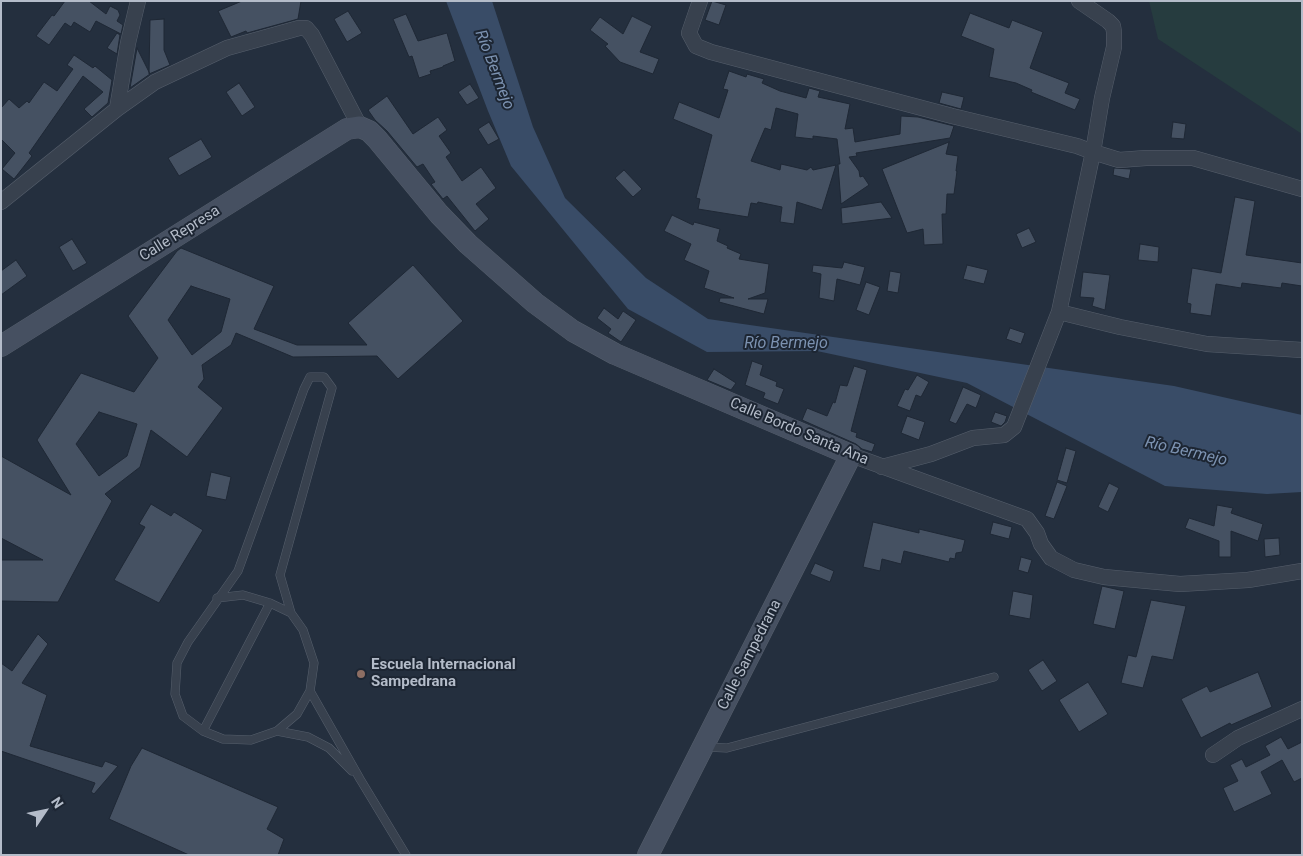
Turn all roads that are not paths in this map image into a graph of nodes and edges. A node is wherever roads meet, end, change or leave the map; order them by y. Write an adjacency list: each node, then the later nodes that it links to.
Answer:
1 (138, 1): 4 (street)
2 (700, 1): 6 (street)
3 (1079, 1): 6 (street)
4 (117, 109): 5 (street); 8 (street)
5 (360, 127): 10 (street, Calle Represa); 12 (street, Calle Bordo Santa Ana)
6 (1093, 152): 7 (street); 9 (street)
7 (1302, 189)
8 (1, 202)
9 (1059, 312): 11 (street); 13 (street)
10 (1, 346)
11 (1302, 350)
12 (851, 455): 13 (street, Calle Bordo Santa Ana); 23 (street, Calle Sampedrana)
13 (882, 467): 14 (street, Calle Bordo Santa Ana)
14 (1302, 571)
15 (218, 598): 16 (lane); 17 (lane); 21 (lane)
16 (270, 603): 17 (lane); 21 (lane)
17 (291, 613): 19 (lane)
18 (994, 677): 23 (lane)
19 (310, 691): 22 (lane); 25 (lane)
20 (1302, 709): 24 (street)
21 (203, 731): 22 (lane)
22 (277, 731): 25 (lane)
23 (704, 747): 27 (street, Calle Sampedrana)
24 (1212, 755)
25 (360, 779): 26 (lane)
26 (406, 855)
27 (648, 855)

